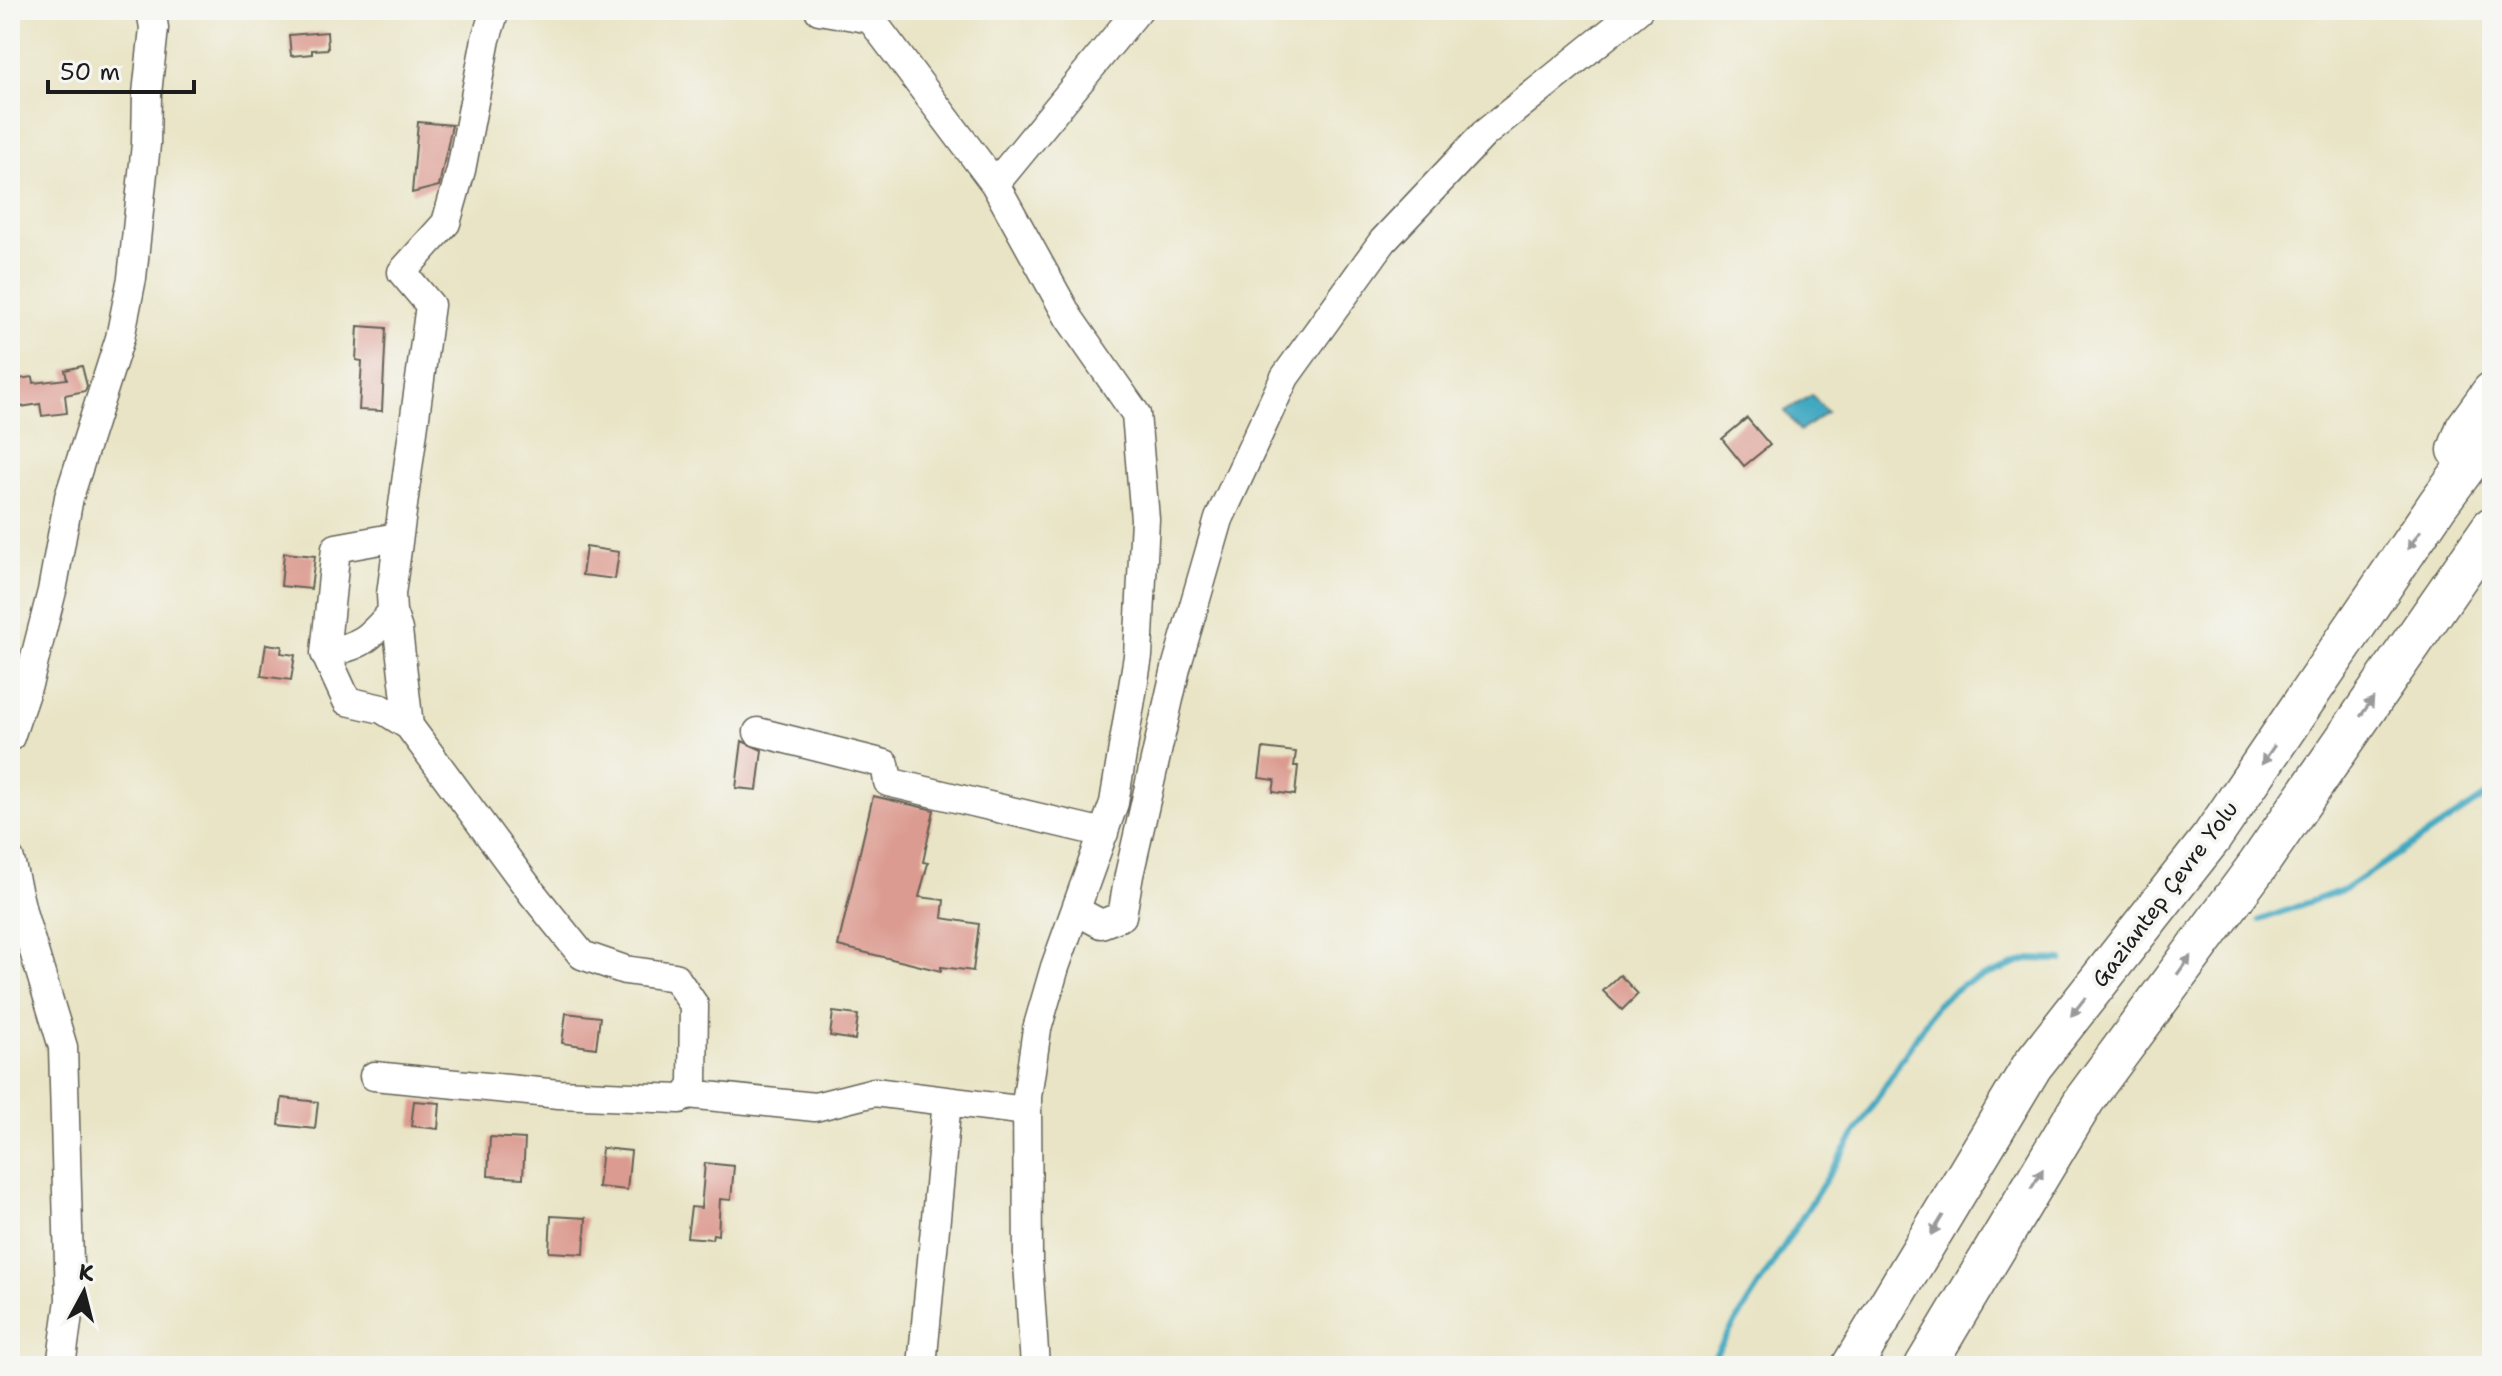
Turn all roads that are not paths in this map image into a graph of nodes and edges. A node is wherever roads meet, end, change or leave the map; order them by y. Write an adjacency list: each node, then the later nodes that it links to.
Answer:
1 (151, 10): 17 (street)
2 (495, 10): 12 (street)
3 (819, 10): 6 (street)
4 (1138, 10): 7 (street)
5 (1638, 10): 20 (street)
6 (868, 15): 7 (street)
7 (995, 184): 18 (street)
8 (2492, 392): 10 (highway)
9 (2492, 431): 10 (highway, Gaziantep Çevre Yolu)
10 (2438, 504): 28 (highway, Gaziantep Çevre Yolu, one-way to 28)
11 (2492, 527): 29 (highway, one-way to 11)
12 (397, 537): 13 (street); 14 (street)
13 (392, 612): 14 (street); 15 (street)
14 (325, 653): 15 (street)
15 (409, 726): 22 (street)
16 (758, 732): 18 (street)
17 (10, 737)
18 (1104, 833): 20 (street)
19 (10, 860): 25 (street)
20 (1077, 911): 24 (street)
21 (374, 1076): 22 (street)
22 (688, 1094): 23 (street)
23 (947, 1101): 24 (street); 26 (street)
24 (1027, 1111): 27 (street)
25 (61, 1366)
26 (922, 1366)
27 (1035, 1366)
28 (1852, 1366)
29 (1925, 1366)

